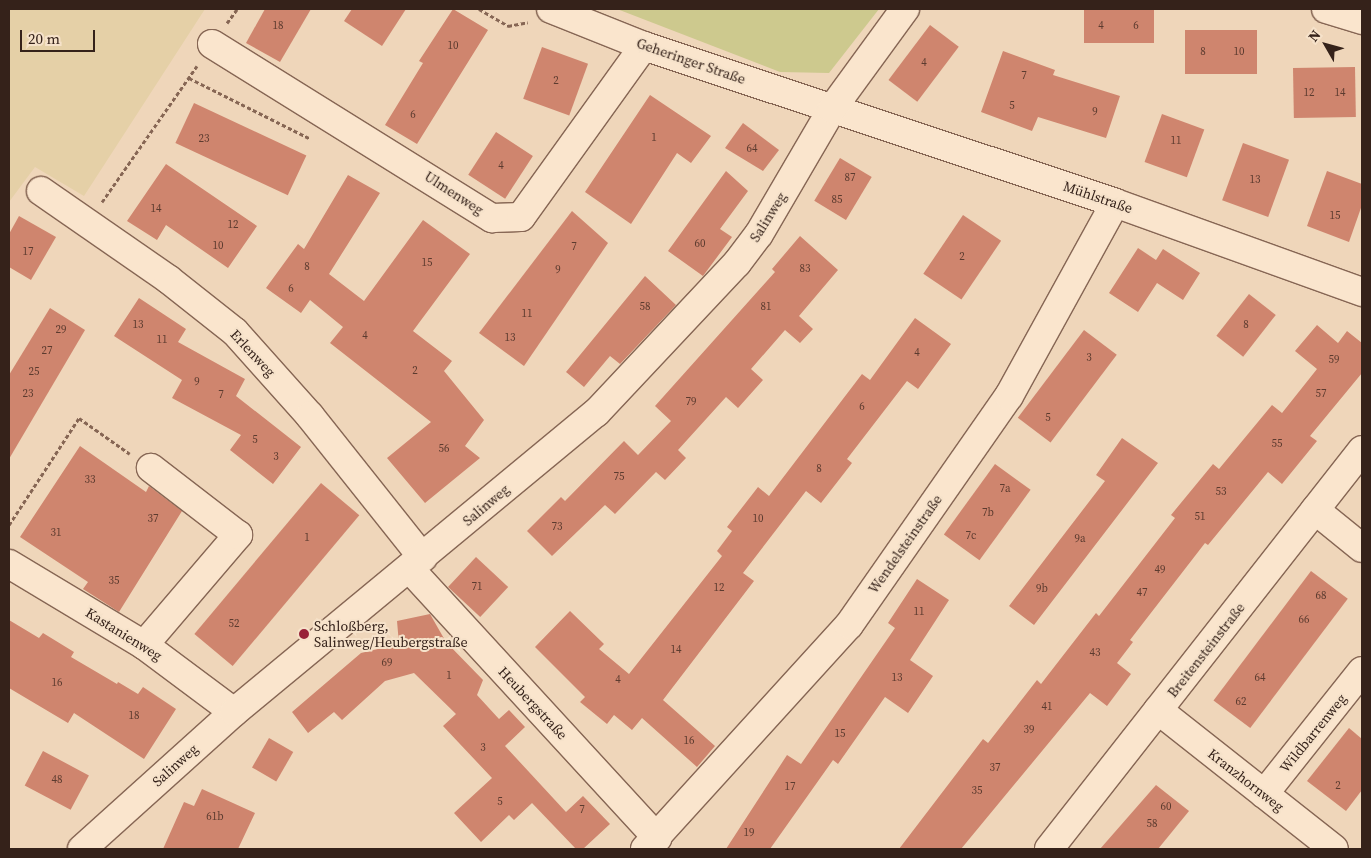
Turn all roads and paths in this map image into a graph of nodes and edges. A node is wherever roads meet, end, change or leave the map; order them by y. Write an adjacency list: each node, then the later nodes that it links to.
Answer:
1 (237, 9): 7 (path)
2 (479, 9): 5 (path)
3 (905, 9): 9 (street, Salinweg)
4 (1326, 9): 6 (street)
5 (558, 12): 8 (street, Geheringer Straße)
6 (1362, 20)
7 (212, 44): 8 (street, Ulmenweg); 12 (path)
8 (644, 46): 9 (street, Geheringer Straße)
9 (832, 109): 11 (street, Mühlstraße); 19 (street, Salinweg)
10 (41, 191): 12 (street, Erlenweg)
11 (1115, 202): 13 (street, Mühlstraße); 26 (street, Wendelsteinstraße)
12 (87, 223): 19 (street, Erlenweg)
13 (1362, 292)
14 (1362, 450): 16 (street, Breitensteinstraße)
15 (151, 468): 17 (path); 21 (street)
16 (1315, 510): 18 (street); 23 (street, Breitensteinstraße)
17 (9, 525)
18 (1362, 548)
19 (416, 563): 24 (street, Salinweg); 26 (street, Heubergstraße)
20 (9, 564): 21 (street, Kastanienweg)
21 (144, 645): 24 (street, Kastanienweg)
22 (1362, 671): 25 (street, Wildbarrenweg)
23 (1158, 710): 25 (street, Kranzhornweg); 28 (street, Breitensteinstraße)
24 (234, 712): 27 (street, Salinweg)
25 (1264, 794): 29 (street, Kranzhornweg)
26 (651, 844)
27 (82, 849)
28 (1049, 849)
29 (1334, 849)

